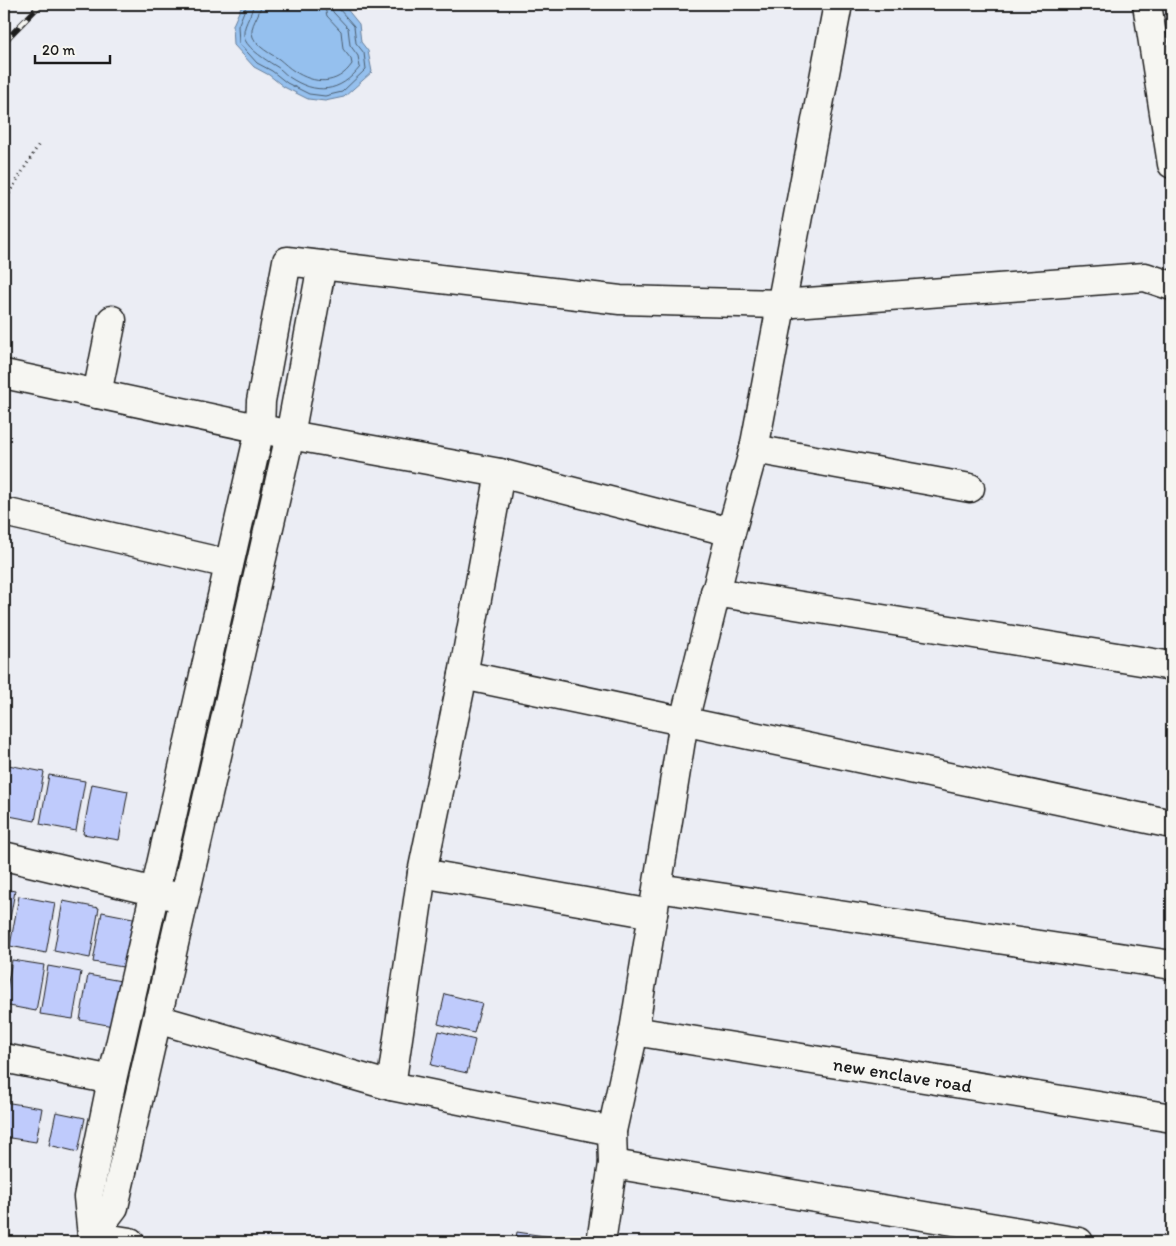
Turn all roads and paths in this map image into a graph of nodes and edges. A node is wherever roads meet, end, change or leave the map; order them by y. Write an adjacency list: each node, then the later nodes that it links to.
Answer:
1 (838, 4): 9 (street)
2 (1147, 4): 3 (street)
3 (1166, 89): 5 (street)
4 (39, 144): 6 (path)
5 (1172, 164)
6 (4, 202)
7 (322, 265): 9 (street); 13 (street); 14 (street)
8 (1172, 286): 9 (street)
9 (781, 304): 15 (street)
10 (112, 320): 12 (street)
11 (4, 374): 12 (street)
12 (98, 394): 13 (street)
13 (260, 428): 14 (street); 20 (street)
14 (290, 435): 16 (street); 29 (street)
15 (754, 449): 17 (street); 19 (street)
16 (500, 473): 19 (street); 23 (street)
17 (970, 488)
18 (4, 512): 20 (street)
19 (731, 532): 21 (street)
20 (229, 564): 28 (street)
21 (715, 592): 22 (street); 24 (street)
22 (1172, 666)
23 (463, 675): 24 (street); 27 (street)
24 (684, 721): 25 (street); 30 (street)
25 (1172, 824)
26 (4, 856): 28 (street)
27 (422, 873): 30 (street); 36 (street)
28 (155, 892): 29 (street); 35 (street)
29 (185, 899): 32 (street)
30 (655, 901): 31 (street); 33 (street)
31 (1172, 966)
32 (157, 1019): 36 (street); 40 (street)
33 (634, 1032): 37 (street, new enclave road); 38 (street)
34 (4, 1058): 35 (street)
35 (112, 1080): 40 (street)
36 (391, 1086): 38 (street)
37 (1172, 1118)
38 (612, 1131): 39 (street)
39 (613, 1164): 42 (street); 43 (street)
40 (92, 1239): 41 (street)
41 (130, 1242)
42 (601, 1242)
43 (1079, 1242)

